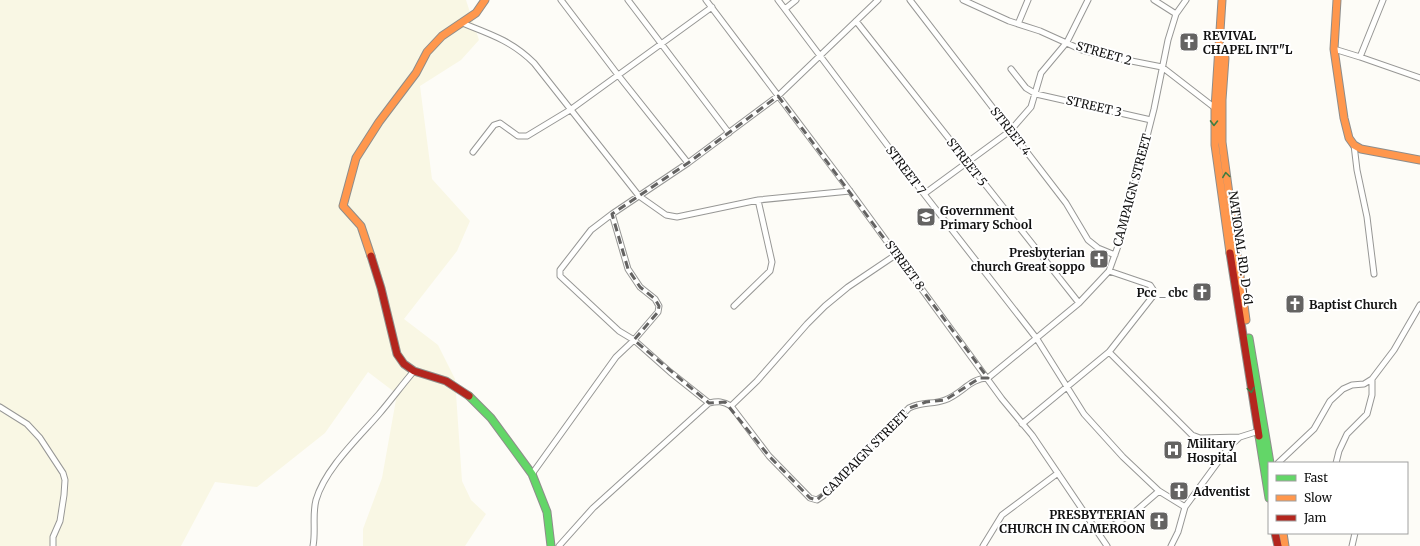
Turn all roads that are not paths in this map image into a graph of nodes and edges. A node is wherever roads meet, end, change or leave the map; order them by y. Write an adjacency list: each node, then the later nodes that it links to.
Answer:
1 (485, 0): 23 (main road)
2 (561, 0): 32 (street)
3 (628, 0): 26 (street)
4 (706, 0): 19 (street, STREET 8)
5 (778, 0): 20 (street, STREET 7)
6 (796, 0): 20 (street)
7 (878, 0): 22 (street)
8 (910, 0): 39 (street, STREET 4)
9 (963, 0): 18 (street, STREET 2)
10 (1028, 0): 24 (street)
11 (1088, 0): 25 (street)
12 (1154, 0): 21 (street)
13 (1186, 0): 21 (street, CAMPAIGN STREET)
14 (1222, 0): 36 (main road, NATIONAL RD. D-61)
15 (1229, 0): 69 (main road, NATIONAL RD. D-61, one-way to 15)
16 (1337, 0): 27 (main road)
17 (1383, 0): 29 (street)
18 (971, 2): 24 (street, STREET 2)
19 (712, 7): 26 (street); 35 (street, STREET 8)
20 (785, 9): 28 (street, STREET 7)
21 (1176, 14): 30 (street, CAMPAIGN STREET)
22 (856, 21): 28 (street); 44 (street, STREET 5)
23 (462, 23): 37 (street); 61 (main road)
24 (1018, 24): 25 (street, STREET 2)
25 (1067, 42): 30 (street, STREET 2); 34 (street)
26 (662, 44): 32 (street); 40 (street)
27 (1334, 49): 29 (street); 41 (main road)
28 (821, 55): 35 (street); 47 (street, STREET 7)
29 (1360, 57): 33 (street)
30 (1162, 67): 36 (street, STREET 2); 38 (street, CAMPAIGN STREET)
31 (1011, 69): 34 (street)
32 (618, 75): 37 (street); 45 (street)
33 (1420, 78)
34 (1036, 94): 38 (street, STREET 3); 39 (street)
35 (778, 96): 40 (street); 46 (street, STREET 8)
36 (1215, 108): 69 (main road, NATIONAL RD. D-61, one-way to 69)
37 (570, 110): 42 (street); 48 (street)
38 (1151, 120): 52 (street, CAMPAIGN STREET)
39 (1010, 131): 44 (street); 52 (street, STREET 4)
40 (729, 133): 45 (street)
41 (1354, 145): 43 (main road); 54 (street)
42 (473, 152)
43 (1420, 160)
44 (967, 161): 47 (street); 55 (street, STREET 5)
45 (688, 163): 48 (street)
46 (850, 191): 49 (street); 51 (street, STREET 8)
47 (924, 194): 58 (street, STREET 7)
48 (639, 196): 49 (street); 50 (street)
49 (758, 200): 57 (street)
50 (612, 214): 59 (street); 59 (street)
51 (897, 254): 62 (street, STREET 8); 66 (street)
52 (1115, 255): 53 (street, CAMPAIGN STREET)
53 (1109, 270): 55 (street, CAMPAIGN STREET); 60 (street)
54 (1374, 274)
55 (1079, 303): 58 (street, CAMPAIGN STREET)
56 (1420, 305): 63 (street)
57 (734, 306)
58 (1037, 339): 62 (street, CAMPAIGN STREET); 64 (street, STREET 7)
59 (634, 340): 65 (street); 75 (street)
60 (1109, 352): 64 (street); 70 (street)
61 (414, 371): 75 (main road); 84 (street)
62 (988, 378): 66 (street, CAMPAIGN STREET); 68 (street, STREET 8)
63 (1372, 379): 72 (street); 73 (street)
64 (1066, 388): 68 (street); 76 (street, STREET 7)
65 (708, 403): 66 (street); 86 (street)
66 (731, 406)
67 (0, 407): 83 (street)
68 (1022, 424): 74 (street, STREET 8)
69 (1260, 431): 70 (street); 71 (main road, NATIONAL RD. D-61); 77 (main road, NATIONAL RD. D-61)
70 (1240, 437): 78 (street)
71 (1270, 462)
72 (1279, 462)
73 (1336, 462)
74 (1058, 473): 79 (street, STREET 8); 87 (street)
75 (532, 474): 85 (main road)
76 (1159, 491): 78 (street, STREET 7); 79 (street)
77 (1268, 491)
78 (1185, 507): 89 (street)
79 (1099, 534): 88 (street, STREET 8)
80 (1275, 534): 90 (main road)
81 (1283, 534): 91 (main road)
82 (1355, 534): 92 (street)
83 (54, 546)
84 (313, 546)
85 (551, 546)
86 (559, 546)
87 (984, 546)
88 (1107, 546)
89 (1171, 546)
90 (1278, 546)
91 (1285, 546)
92 (1352, 546)

